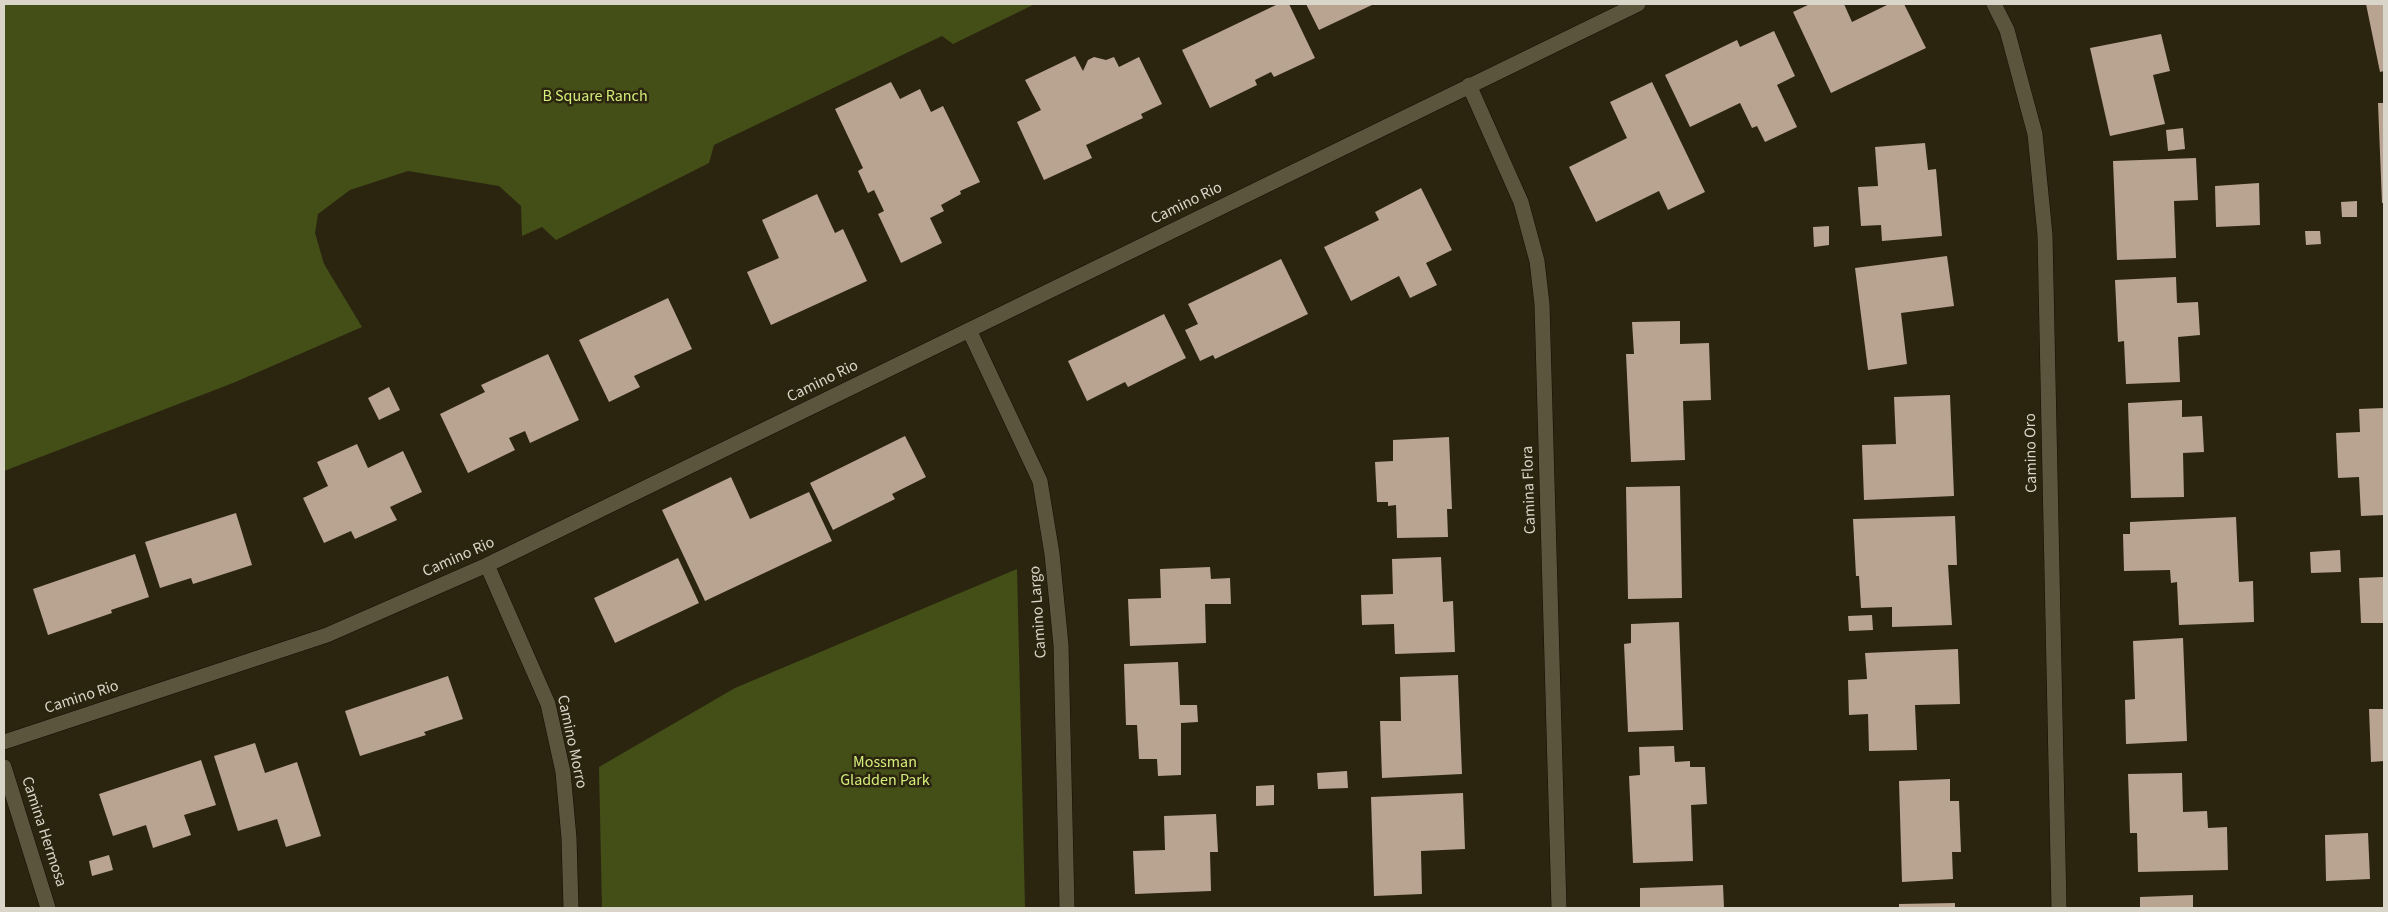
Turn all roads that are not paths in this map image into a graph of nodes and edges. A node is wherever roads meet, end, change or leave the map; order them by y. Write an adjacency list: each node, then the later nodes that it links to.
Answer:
1 (1638, 4): 3 (street, Camino Rio)
2 (1994, 4): 12 (street, Camino Oro)
3 (1469, 85): 4 (street, Camino Rio); 11 (street, Camina Flora)
4 (969, 330): 5 (street, Camino Rio); 10 (street, Camino Largo)
5 (486, 565): 6 (street, Camino Rio); 9 (street, Camino Morro)
6 (4, 742)
7 (4, 766): 8 (street, Camina Hermosa)
8 (48, 908)
9 (571, 908)
10 (1067, 908)
11 (1559, 908)
12 (2059, 908)

